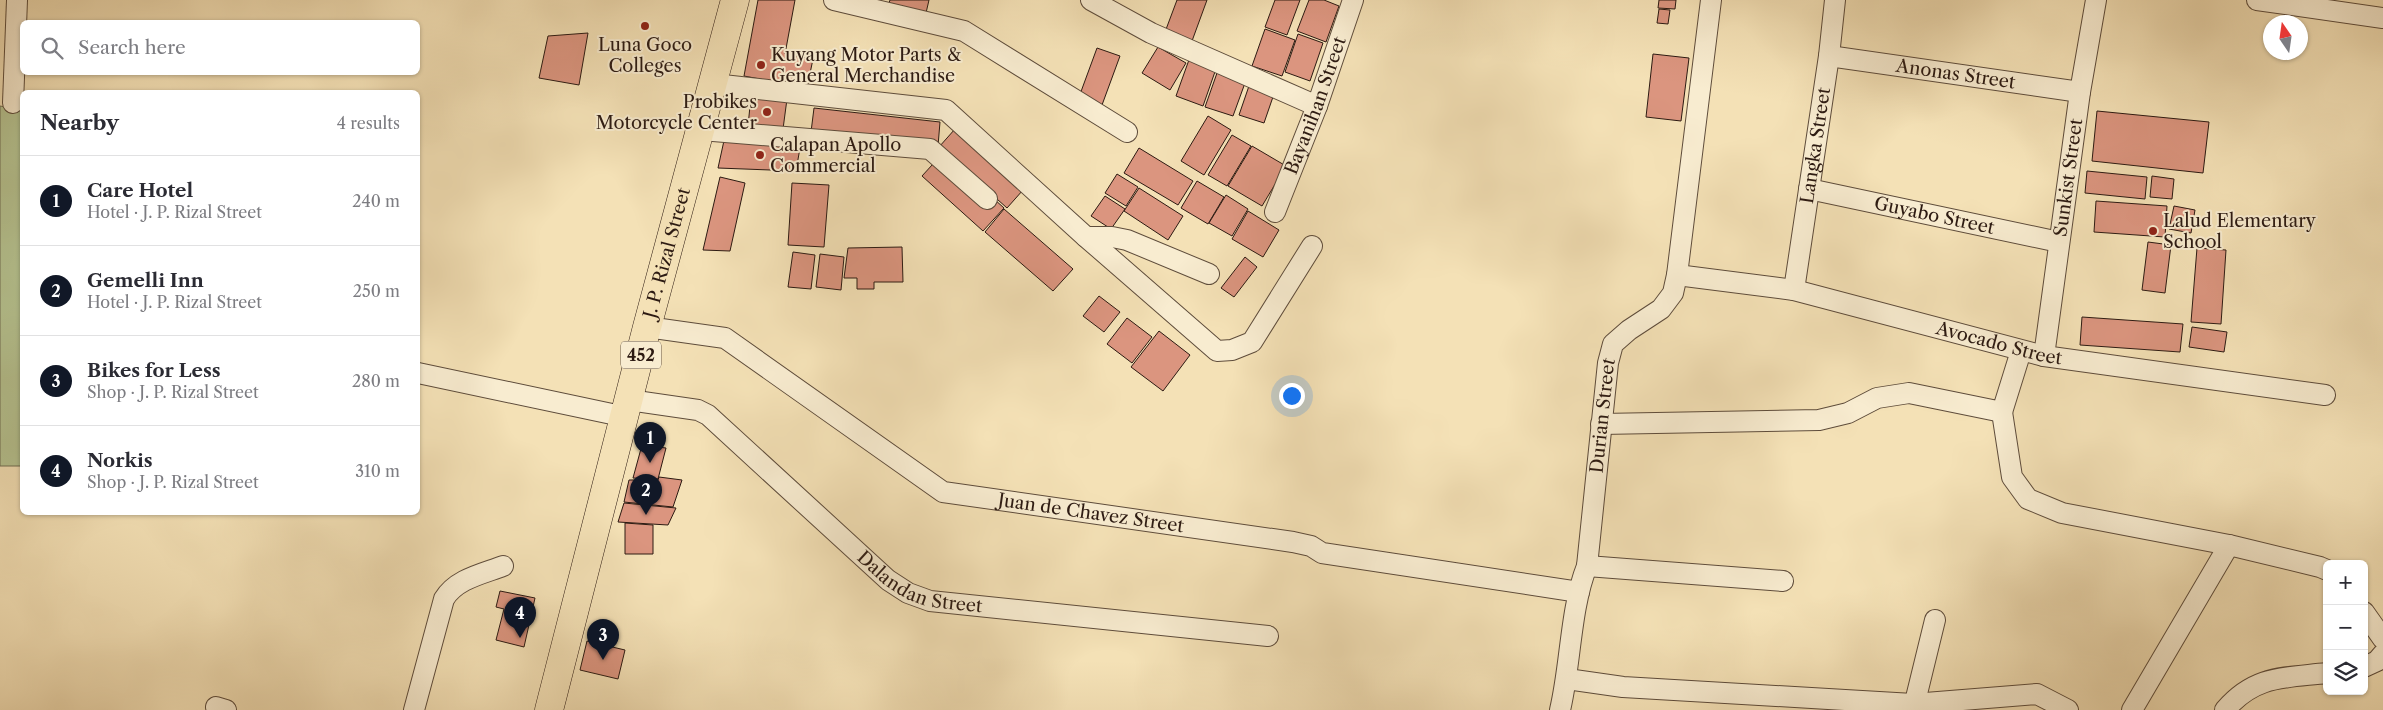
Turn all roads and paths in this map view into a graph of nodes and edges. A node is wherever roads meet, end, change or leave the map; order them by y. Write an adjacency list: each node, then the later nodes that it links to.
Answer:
1 (17, 0): 14 (street)
2 (735, 0): 12 (highway, J. P. Rizal Street / 452)
3 (834, 0): 17 (street)
4 (1091, 0): 15 (street)
5 (1353, 0): 15 (street, Bayanihan Street)
6 (1712, 0): 25 (street, Durian Street)
7 (1835, 0): 11 (street, Langka Street)
8 (2096, 0): 13 (street, Sunkist Street)
9 (2258, 0): 10 (street)
10 (2383, 18)
11 (1829, 56): 13 (street, Anonas Street); 18 (street, Langka Street)
12 (714, 84): 16 (highway, J. P. Rizal Street / 452); 21 (street)
13 (2080, 92): 22 (street, Sunkist Street)
14 (12, 103)
15 (1317, 106): 20 (street, Bayanihan Street)
16 (701, 130): 19 (street); 27 (highway, J. P. Rizal Street / 452)
17 (1127, 132)
18 (1809, 189): 22 (street, Guyabo Street); 26 (street, Langka Street)
19 (988, 199)
20 (1276, 212)
21 (1086, 237): 23 (street); 24 (street)
22 (2059, 242): 29 (street, Sunkist Street)
23 (1312, 246)
24 (1209, 274)
25 (1677, 275): 26 (street, Avocado Street); 34 (street, Durian Street)
26 (1794, 290): 28 (street, Avocado Street)
27 (647, 327): 32 (highway, J. P. Rizal Street / 452); 40 (street, Juan de Chavez Street)
28 (2021, 351): 29 (street, Avocado Street); 33 (street)
29 (2044, 356): 31 (street, Avocado Street)
30 (420, 373): 32 (street, Dalandan Street)
31 (2325, 395)
32 (628, 408): 43 (street, Dalandan Street); 51 (highway, J. P. Rizal Street / 452)
33 (2002, 412): 34 (street); 35 (street)
34 (1601, 424): 37 (street, Durian Street)
35 (2229, 545): 38 (street); 54 (street)
36 (503, 566): 50 (street)
37 (1587, 566): 39 (street); 40 (street, Durian Street)
38 (2323, 568)
39 (1783, 581)
40 (1579, 592): 48 (street, Durian Street)
41 (2368, 618): 44 (street)
42 (1935, 620): 49 (street)
43 (1268, 636)
44 (2383, 639)
45 (2383, 654): 46 (street)
46 (2368, 665)
47 (2323, 673): 55 (street)
48 (1568, 679): 49 (street); 52 (street, Durian Street)
49 (1913, 707): 53 (street)
50 (414, 710)
51 (549, 710)
52 (1560, 710)
53 (2068, 710)
54 (2132, 710)
55 (2225, 710)

